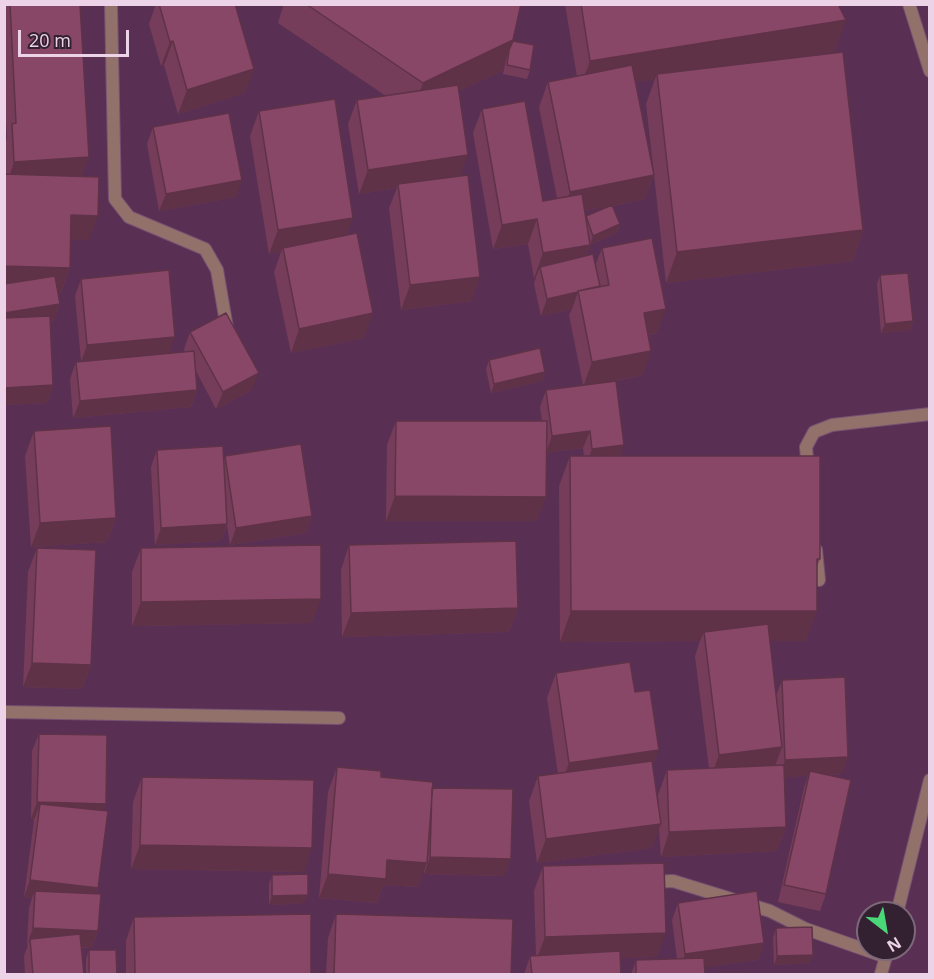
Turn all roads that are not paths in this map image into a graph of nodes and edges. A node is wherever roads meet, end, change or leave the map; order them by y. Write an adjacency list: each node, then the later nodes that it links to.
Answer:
1 (111, 4): 4 (street)
2 (909, 4): 3 (street)
3 (930, 71)
4 (229, 343)
5 (930, 414): 6 (street)
6 (810, 480)
7 (815, 536): 8 (street)
8 (819, 580)
9 (4, 712): 10 (street)
10 (339, 718)
11 (930, 780): 12 (street)
12 (926, 819): 14 (street)
13 (641, 882): 15 (street)
14 (901, 901)
15 (856, 944)

